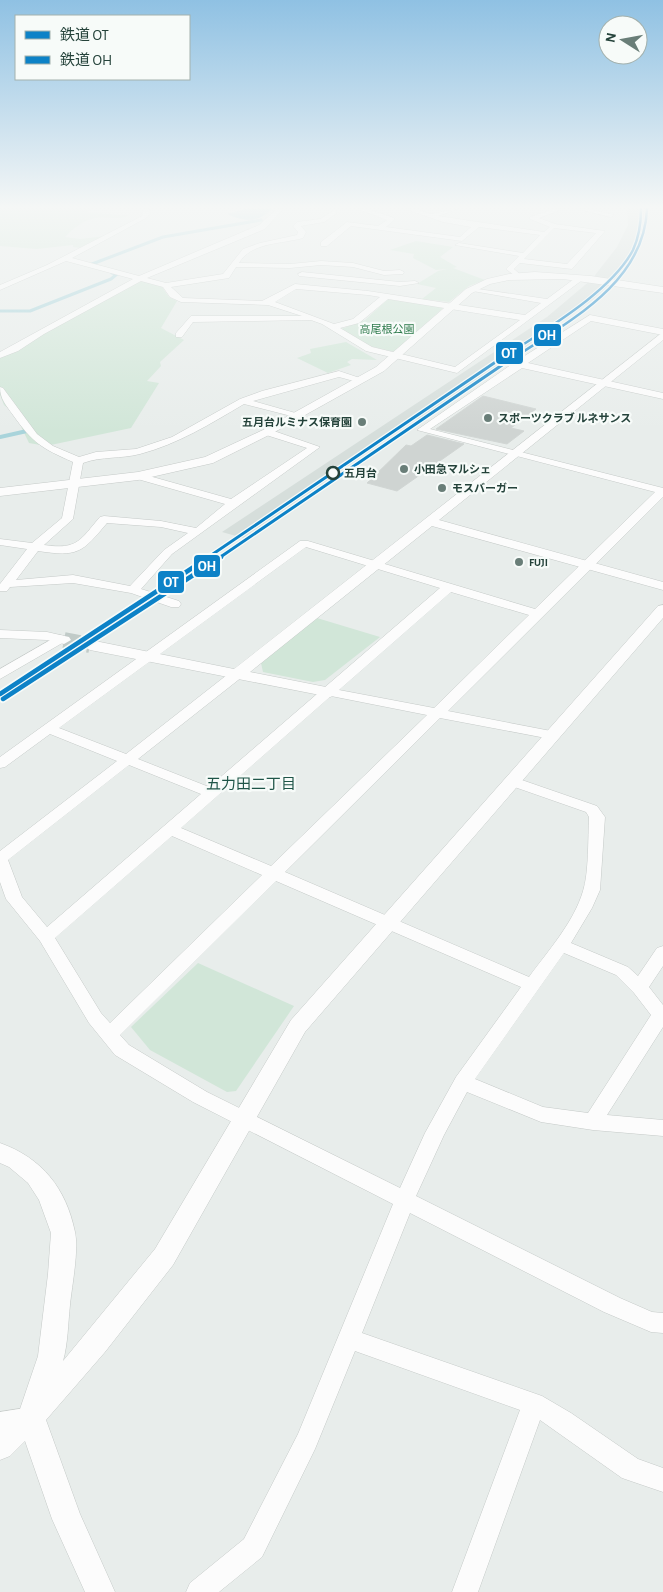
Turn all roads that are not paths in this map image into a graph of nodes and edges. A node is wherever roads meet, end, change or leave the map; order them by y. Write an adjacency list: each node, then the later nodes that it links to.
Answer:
1 (132, 283): 23 (street)
2 (160, 283): 10 (street)
3 (177, 283): 10 (street)
4 (353, 283): 11 (street)
5 (394, 283): 9 (street)
6 (486, 283): 12 (street)
7 (577, 283): 16 (street)
8 (616, 283): 13 (street)
9 (415, 284)
10 (166, 285): 15 (street)
11 (345, 290): 14 (street); 15 (street)
12 (471, 290): 16 (street); 17 (street)
13 (663, 290)
14 (386, 296): 17 (street); 20 (street)
15 (268, 302): 19 (street)
16 (548, 302): 18 (street)
17 (452, 306): 18 (street); 24 (street)
18 (526, 318): 24 (street)
19 (318, 320): 20 (street); 22 (street)
20 (333, 327): 24 (street)
21 (663, 333): 25 (street); 27 (street)
22 (179, 335)
23 (0, 355)
24 (398, 356): 26 (street)
25 (518, 364): 27 (street); 33 (street)
26 (361, 380): 30 (street); 31 (street)
27 (602, 383): 29 (street); 33 (street)
28 (0, 390): 34 (street)
29 (663, 396)
30 (243, 401): 31 (street); 34 (street)
31 (296, 416): 32 (street)
32 (267, 432): 35 (street); 39 (street)
33 (514, 453): 37 (street); 40 (street)
34 (78, 461): 36 (street)
35 (138, 476): 36 (street); 39 (street)
36 (73, 484): 38 (street); 43 (street)
37 (663, 491): 45 (street)
38 (0, 492)
39 (233, 503): 41 (street)
40 (430, 521): 44 (street); 45 (street)
41 (198, 532): 43 (street); 49 (street)
42 (0, 542): 43 (street)
43 (35, 547): 47 (street)
44 (374, 564): 48 (street); 56 (street); 57 (street)
45 (588, 565): 46 (street); 52 (street)
46 (663, 586)
47 (4, 587): 49 (street)
48 (450, 587): 52 (street); 59 (street)
49 (133, 590): 50 (street)
50 (175, 604)
51 (663, 609): 62 (street)
52 (538, 614): 60 (street)
53 (0, 634): 54 (street)
54 (62, 639): 58 (street)
55 (90, 645): 56 (street)
56 (149, 656): 57 (street); 61 (street)
57 (237, 674): 59 (street); 63 (street)
58 (0, 675)
59 (330, 692): 60 (street); 66 (street)
60 (438, 714): 62 (street); 69 (street)
61 (48, 728): 63 (street); 64 (street)
62 (550, 735): 65 (street)
63 (126, 760): 66 (street); 68 (street)
64 (0, 764)
65 (512, 781): 71 (street); 73 (street)
66 (211, 793): 67 (street)
67 (170, 829): 69 (street); 72 (street)
68 (0, 859): 70 (street)
69 (272, 874): 71 (street); 77 (street)
70 (7, 900): 72 (street)
71 (388, 922): 75 (street); 79 (street)
72 (46, 937): 77 (street)
73 (561, 945): 75 (street); 76 (street)
74 (663, 952): 76 (street)
75 (532, 985): 78 (street)
76 (640, 988): 80 (street)
77 (109, 1035): 79 (street)
78 (463, 1082): 80 (street); 83 (street)
79 (242, 1118): 83 (street); 87 (street)
80 (592, 1122): 81 (street)
81 (663, 1128)
82 (0, 1152): 87 (street)
83 (405, 1199): 84 (street); 85 (street)
84 (663, 1324)
85 (348, 1338): 86 (street); 92 (street)
86 (534, 1404): 90 (street); 93 (street)
87 (32, 1418): 88 (street); 89 (street); 91 (street)
88 (0, 1424)
89 (0, 1446)
90 (663, 1480)
91 (100, 1592)
92 (199, 1592)
93 (465, 1592)

